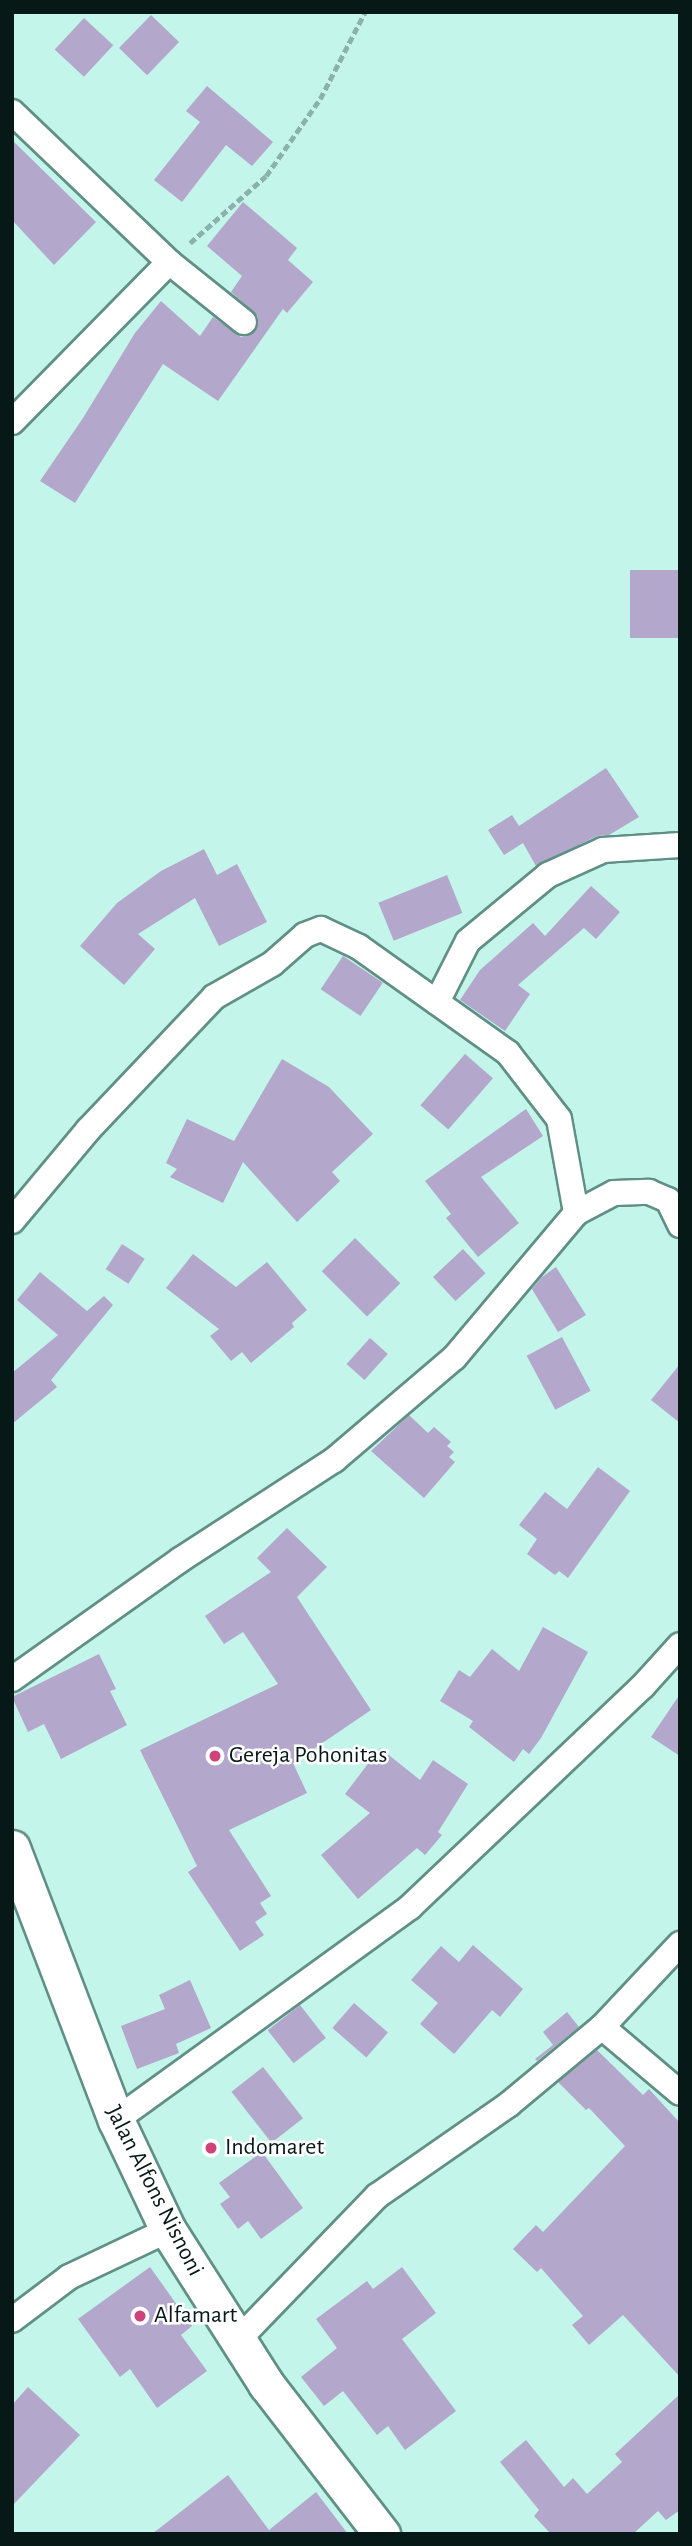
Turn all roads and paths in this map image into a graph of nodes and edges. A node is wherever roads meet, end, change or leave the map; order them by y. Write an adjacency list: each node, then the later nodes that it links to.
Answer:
1 (365, 12): 3 (path)
2 (12, 113): 3 (street)
3 (169, 262): 4 (street); 5 (street)
4 (244, 322)
5 (12, 422)
6 (680, 845): 7 (street)
7 (438, 1002): 8 (street); 9 (street)
8 (576, 1213): 10 (street); 12 (street)
9 (12, 1221)
10 (680, 1225)
11 (680, 1645): 17 (street)
12 (12, 1679)
13 (12, 1849): 17 (main road, Jalan Alfons Nisnoni)
14 (680, 1944): 15 (street)
15 (602, 2027): 16 (street); 20 (street)
16 (680, 2093)
17 (116, 2120): 18 (main road, Jalan Alfons Nisnoni)
18 (168, 2230): 19 (street); 20 (main road, Jalan Alfons Nisnoni)
19 (12, 2320)
20 (236, 2342): 21 (main road, Jalan Alfons Nisnoni)
21 (382, 2534)

